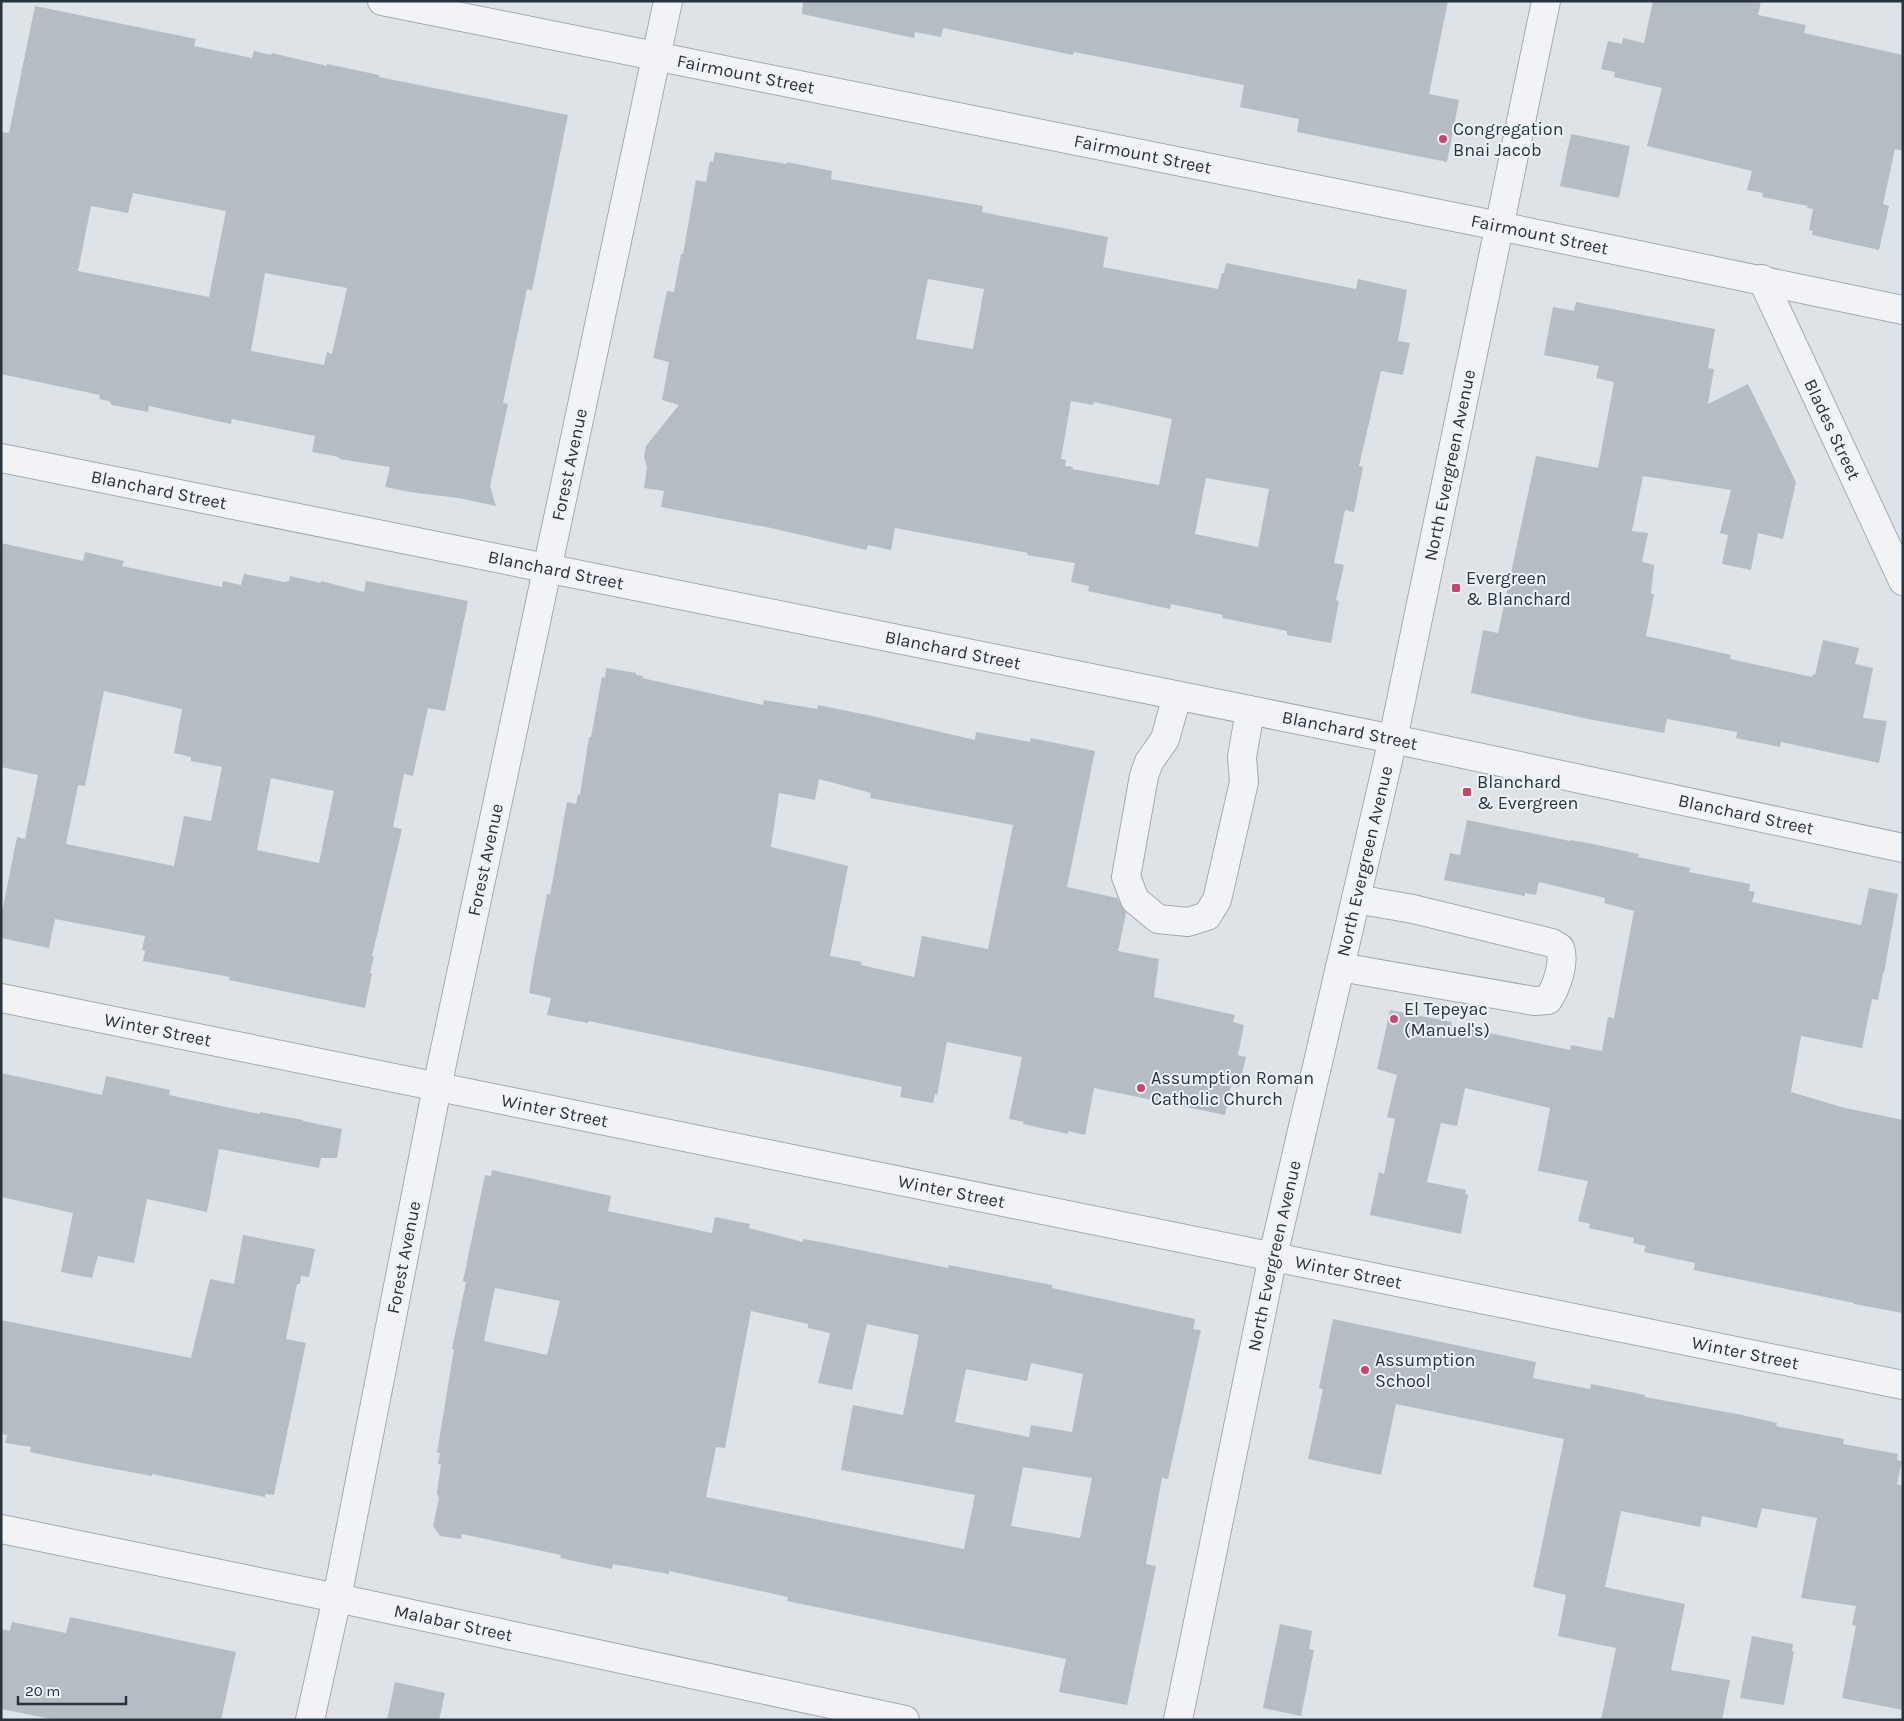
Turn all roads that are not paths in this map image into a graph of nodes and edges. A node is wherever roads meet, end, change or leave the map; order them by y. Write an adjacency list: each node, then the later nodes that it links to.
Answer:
1 (382, 1): 4 (street, Fairmount Street)
2 (668, 1): 4 (street, Forest Avenue)
3 (1546, 1): 5 (street, North Evergreen Avenue)
4 (656, 58): 5 (street, Fairmount Street); 9 (street, Forest Avenue)
5 (1500, 226): 6 (street, Fairmount Street); 13 (street, North Evergreen Avenue)
6 (1762, 279): 7 (street, Fairmount Street); 10 (street, Blades Street)
7 (1903, 310)
8 (1, 458): 9 (street, Blanchard Street)
9 (548, 570): 11 (street, Blanchard Street); 18 (street, Forest Avenue)
10 (1903, 581)
11 (1177, 696): 12 (street, Blanchard Street); 12 (street)
12 (1250, 711): 13 (street, Blanchard Street)
13 (1393, 739): 14 (street, Blanchard Street); 15 (street, North Evergreen Avenue)
14 (1903, 848)
15 (1356, 899): 16 (street, North Evergreen Avenue); 16 (street)
16 (1340, 967): 19 (street, North Evergreen Avenue)
17 (1, 998): 18 (street, Winter Street)
18 (438, 1087): 19 (street, Winter Street); 22 (street, Forest Avenue)
19 (1273, 1256): 20 (street, Winter Street); 25 (street, North Evergreen Avenue)
20 (1903, 1385)
21 (1, 1529): 22 (street, Malabar Street)
22 (337, 1598): 23 (street, Forest Avenue); 24 (street, Malabar Street)
23 (310, 1720)
24 (905, 1720)
25 (1178, 1720)

